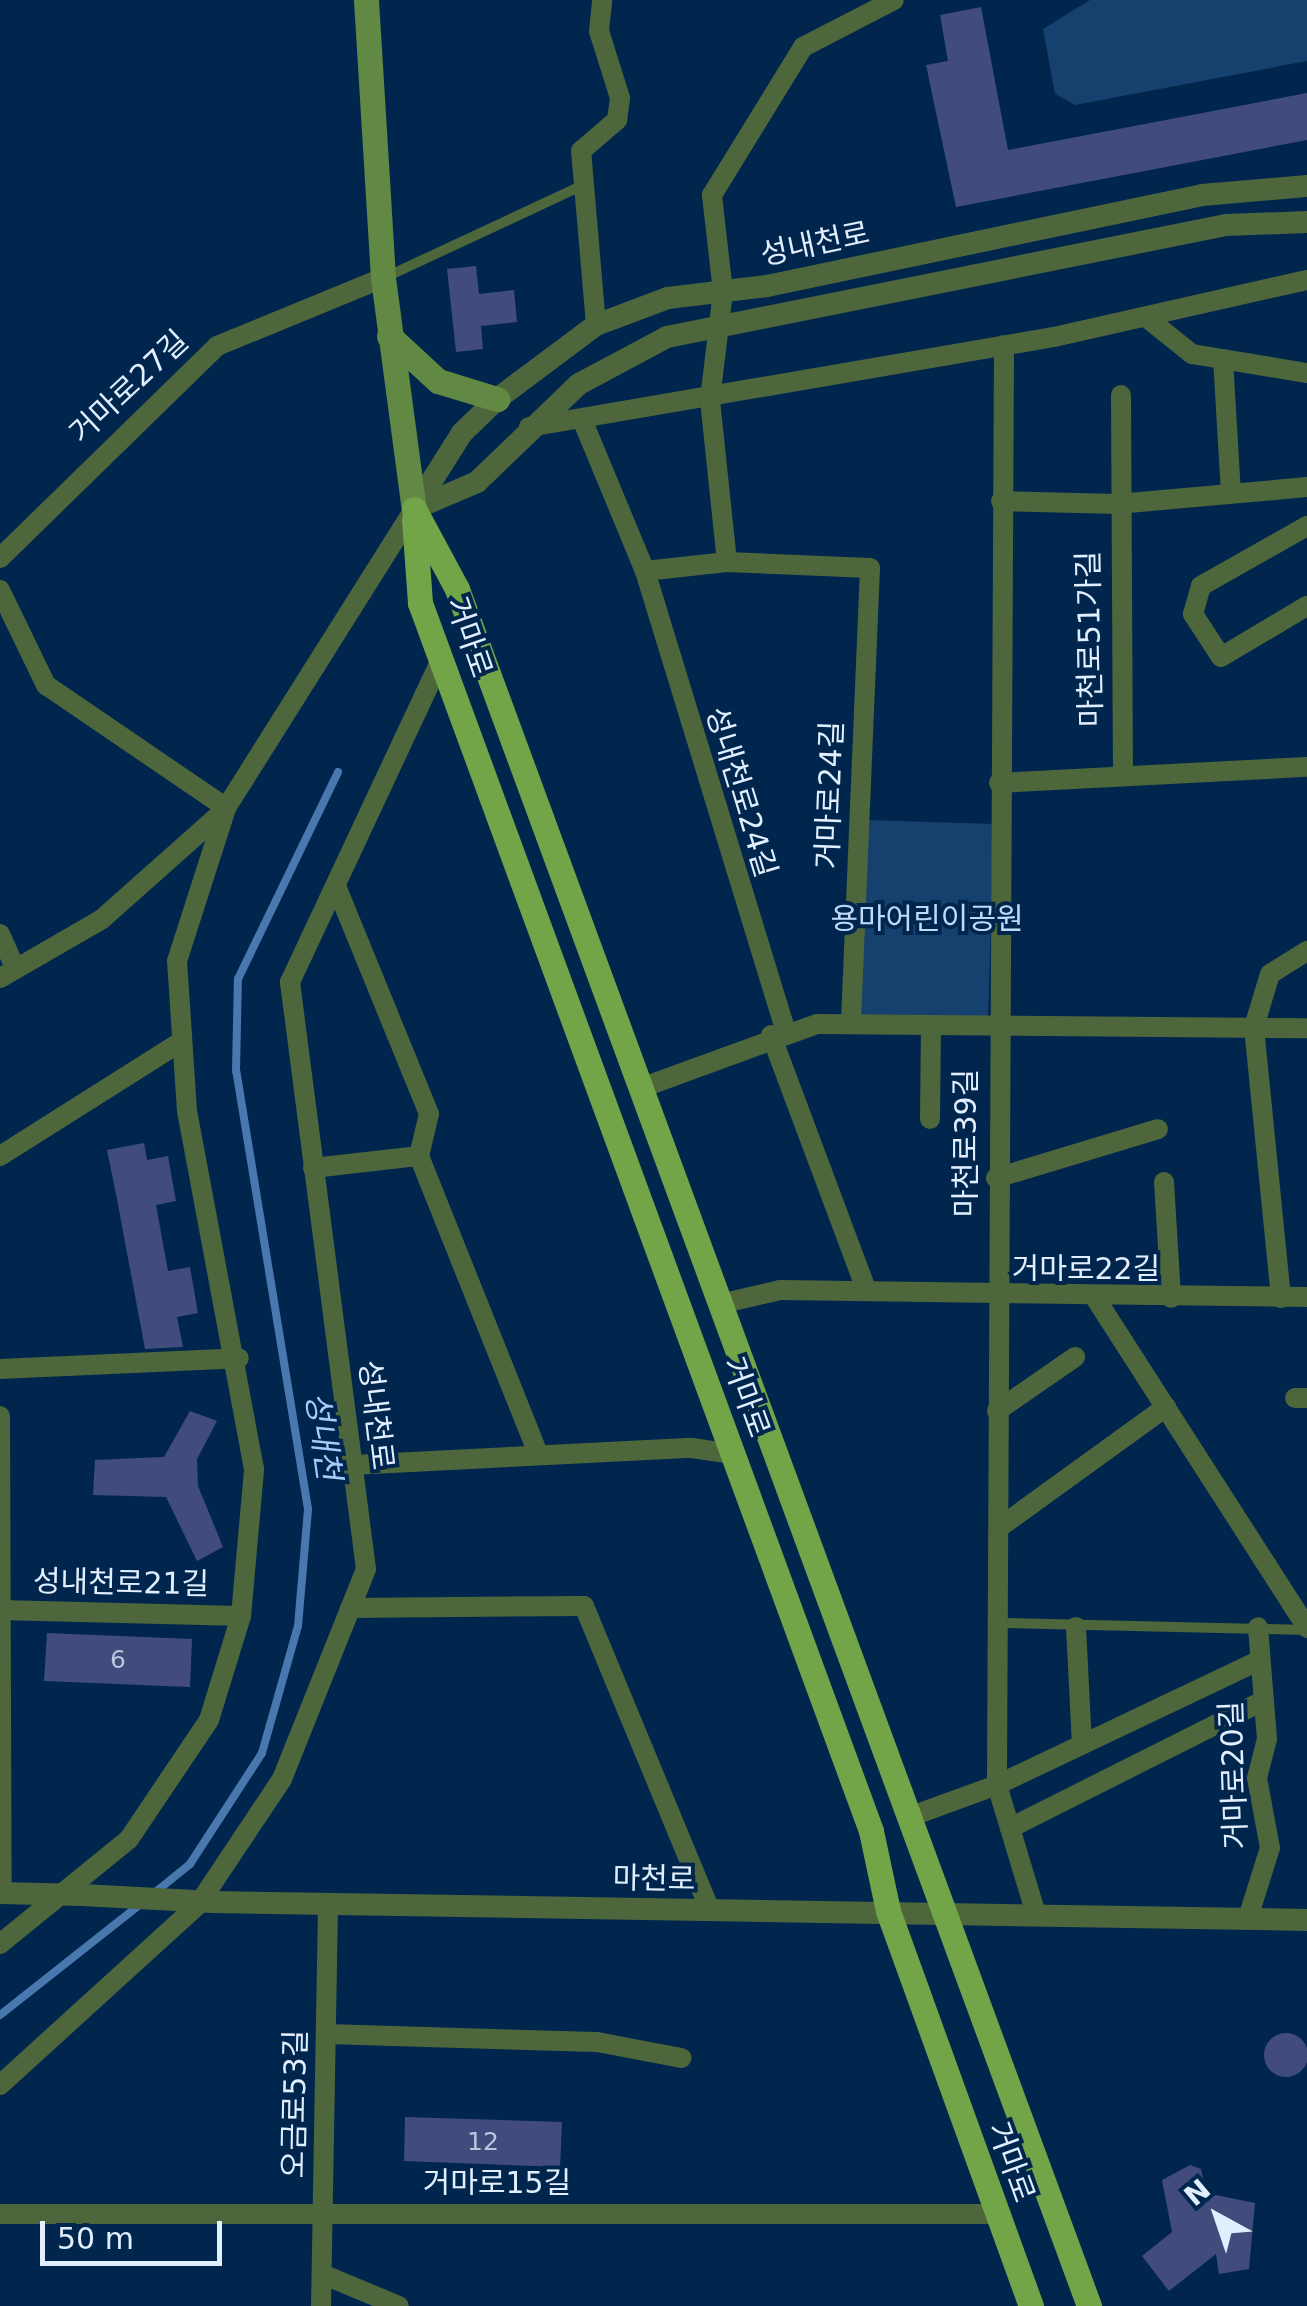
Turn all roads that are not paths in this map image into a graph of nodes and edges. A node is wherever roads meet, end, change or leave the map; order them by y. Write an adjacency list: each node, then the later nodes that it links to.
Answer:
1 (366, 0): 7 (main road, 거마로)
2 (602, 0): 4 (street)
3 (894, 0): 9 (street)
4 (584, 184): 7 (lane); 11 (street)
5 (1307, 186): 9 (street, 성내천로)
6 (1307, 222): 12 (street, 성내천로)
7 (384, 278): 13 (main road, 거마로); 28 (street, 거마로27길)
8 (1307, 280): 10 (street)
9 (723, 292): 11 (street, 성내천로); 12 (street)
10 (1147, 318): 14 (street); 15 (street)
11 (596, 324): 18 (street, 성내천로)
12 (718, 324): 19 (street); 21 (street, 성내천로)
13 (389, 336): 18 (main road); 26 (main road, 거마로)
14 (1004, 345): 19 (street); 24 (street, 마천로39길)
15 (1223, 359): 16 (street); 23 (street)
16 (1307, 373)
17 (1121, 395): 25 (street, 마천로51가길)
18 (497, 399): 26 (street, 성내천로)
19 (710, 399): 20 (street); 29 (street)
20 (584, 424): 21 (street); 30 (street, 성내천로24길)
21 (526, 427): 26 (street, 성내천로)
22 (1307, 487): 23 (street)
23 (1231, 494): 25 (street)
24 (1002, 501): 25 (street); 36 (street, 마천로39길)
25 (1117, 504): 35 (street, 마천로51가길)
26 (414, 509): 33 (main road, 거마로); 37 (street, 성내천로); 49 (main road, 거마로)
27 (1307, 526): 32 (street)
28 (0, 558)
29 (727, 562): 30 (street); 42 (street, 거마로24길)
30 (644, 571): 47 (street, 성내천로24길)
31 (0, 590): 37 (street)
32 (1307, 606)
33 (441, 660): 38 (street, 성내천로); 71 (main road, 거마로)
34 (1307, 767): 35 (street)
35 (1123, 773): 36 (street)
36 (999, 783): 44 (street, 마천로39길)
37 (226, 808): 41 (street); 48 (street, 성내천로)
38 (336, 886): 53 (street); 54 (street, 성내천로)
39 (0, 934): 41 (street)
40 (1307, 951): 45 (street)
41 (7, 973)
42 (851, 1024): 43 (street); 47 (street)
43 (931, 1025): 44 (street); 50 (street)
44 (997, 1026): 45 (street); 55 (street, 마천로39길)
45 (1254, 1027): 46 (street); 59 (street)
46 (1307, 1028)
47 (778, 1033): 49 (street); 57 (street, 성내천로24길)
48 (180, 1042): 52 (street); 65 (street, 성내천로)
49 (641, 1088): 63 (main road, 거마로)
50 (930, 1119)
51 (1158, 1129): 55 (street)
52 (0, 1156)
53 (419, 1156): 54 (street); 70 (street)
54 (313, 1168): 72 (street, 성내천로)
55 (996, 1178): 61 (street, 마천로39길)
56 (1164, 1182): 58 (street)
57 (866, 1290): 61 (street, 거마로22길); 63 (street, 거마로22길)
58 (1171, 1298): 59 (street, 거마로22길); 62 (street, 거마로22길)
59 (1280, 1298): 60 (street, 거마로22길)
60 (1307, 1298)
61 (995, 1299): 62 (street, 거마로22길); 68 (street, 마천로39길)
62 (1096, 1299): 67 (street)
63 (720, 1304): 85 (main road, 거마로)
64 (1076, 1357): 68 (street)
65 (239, 1358): 66 (street); 76 (street, 성내천로)
66 (0, 1369)
67 (1166, 1407): 73 (street); 80 (street)
68 (997, 1411): 73 (street, 마천로39길)
69 (0, 1416): 75 (street)
70 (538, 1453): 71 (street); 72 (street)
71 (732, 1454): 92 (main road, 거마로)
72 (352, 1464): 74 (street, 성내천로)
73 (1000, 1527): 77 (street, 마천로39길)
74 (350, 1608): 91 (street); 101 (street, 성내천로)
75 (2, 1610): 76 (street, 성내천로21길); 87 (street)
76 (241, 1616): 88 (street, 성내천로)
77 (1002, 1623): 78 (lane); 84 (street, 마천로39길)
78 (1076, 1627): 79 (lane); 83 (street)
79 (1258, 1627): 80 (lane); 81 (street, 거마로20길)
80 (1307, 1629)
81 (1258, 1661): 82 (street, 거마로20길); 83 (street)
82 (1262, 1701): 86 (street); 95 (street, 거마로20길)
83 (1082, 1744): 84 (street)
84 (997, 1785): 85 (street); 86 (street, 마천로39길)
85 (909, 1817): 93 (main road, 거마로)
86 (1010, 1828): 94 (street, 마천로39길)
87 (1, 1893): 88 (street, 마천로)
88 (72, 1894): 89 (street, 마천로, bridge); 98 (street, 성내천로)
89 (328, 1903): 91 (street, 마천로); 99 (street, 오금로53길)
90 (1307, 1907): 96 (street)
91 (710, 1910): 92 (street, 마천로)
92 (888, 1912): 93 (street, 마천로); 104 (main road, 거마로)
93 (944, 1913): 94 (street, 마천로); 109 (main road, 거마로)
94 (1036, 1914): 95 (street, 마천로)
95 (1248, 1918): 96 (street, 마천로)
96 (1281, 1919): 97 (street, 마천로)
97 (1307, 1920)
98 (0, 1944)
99 (326, 2034): 100 (street); 102 (street, 오금로53길)
100 (682, 2058)
101 (0, 2084)
102 (323, 2212): 103 (street, 거마로15길); 104 (street, 거마로15길); 105 (street, 오금로53길)
103 (0, 2214)
104 (994, 2214): 108 (main road, 거마로)
105 (322, 2274): 106 (street, 오금로53길); 107 (street)
106 (321, 2306)
107 (399, 2306)
108 (1031, 2306)
109 (1088, 2306)

